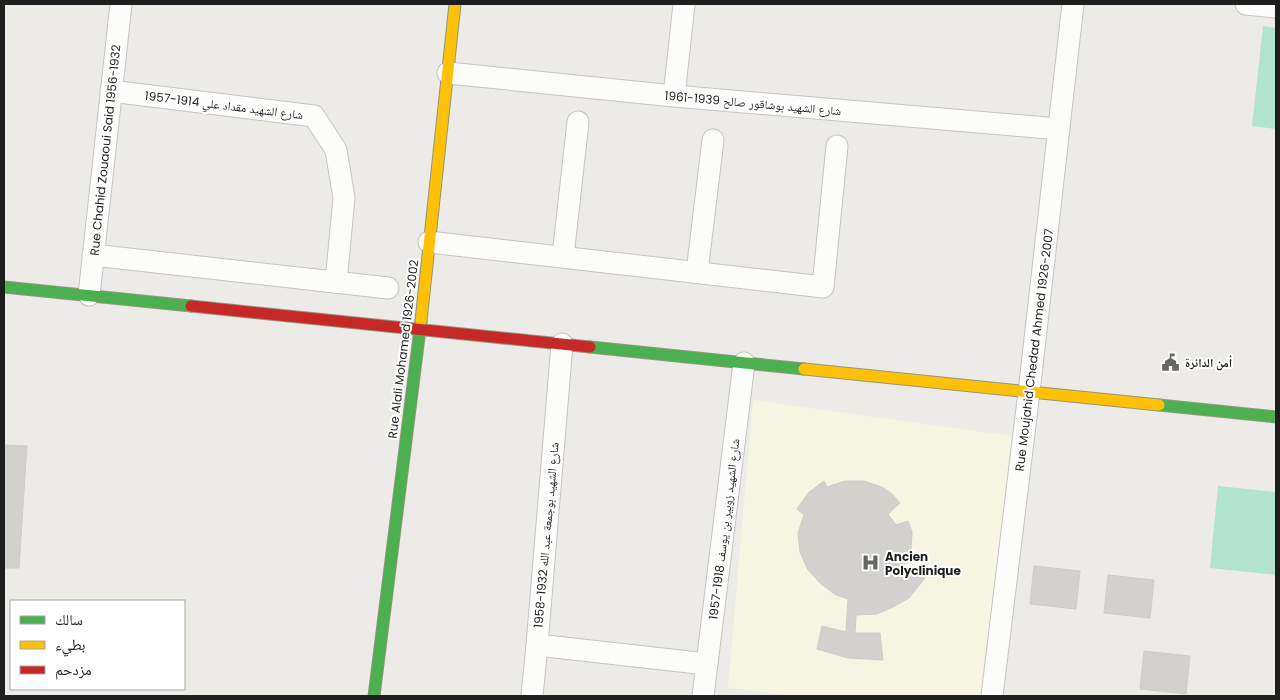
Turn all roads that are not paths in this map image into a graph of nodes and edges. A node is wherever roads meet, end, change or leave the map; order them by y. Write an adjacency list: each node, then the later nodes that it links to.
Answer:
1 (121, 4): 8 (street, Rue Chahid Zouaoui Said 1956-1932)
2 (455, 4): 7 (main road, Rue Alali Mohamed 1926-2002)
3 (684, 4): 9 (street)
4 (1074, 4): 11 (street, Rue Moujahid Chedad Ahmed 1926-2007)
5 (1246, 4): 6 (street)
6 (1276, 7)
7 (448, 73): 9 (street, شارع الشهيد بوشاقور صالح 1939-1961); 14 (main road, Rue Alali Mohamed 1926-2002)
8 (112, 91): 15 (street, Rue Chahid Zouaoui Said 1956-1932); 18 (street, شارع الشهيد مقداد علي 1914-1957)
9 (674, 96): 11 (street, شارع الشهيد بوشاقور صالح 1939-1961)
10 (578, 122): 16 (street)
11 (1059, 129): 25 (street, Rue Moujahid Chedad Ahmed 1926-2007)
12 (713, 140): 17 (street)
13 (837, 146): 17 (street)
14 (429, 242): 16 (street); 22 (main road, Rue Alali Mohamed 1926-2002)
15 (93, 255): 18 (street); 21 (street, Rue Chahid Zouaoui Said 1956-1932)
16 (563, 256): 17 (street)
17 (697, 272)
18 (336, 282): 20 (street)
19 (4, 287): 21 (main road)
20 (388, 288)
21 (89, 295): 22 (main road)
22 (420, 329): 23 (main road); 29 (main road, Rue Alali Mohamed 1926-2002)
23 (562, 344): 24 (main road); 27 (street, شارع الشهيد بوجمعة عبد الله 1932-1958)
24 (744, 363): 25 (main road); 28 (street, شارع الشهيد زوبير بن يوسف 1918-1957)
25 (1029, 392): 26 (main road); 32 (street, Rue Moujahid Chedad Ahmed 1926-2007)
26 (1276, 417)
27 (537, 645): 28 (street, شارع الشهيد بوجمعة عبد الله 1932-1958); 30 (street)
28 (707, 664): 31 (street, شارع الشهيد زوبير بن يوسف 1918-1957)
29 (374, 696)
30 (532, 696)
31 (703, 696)
32 (992, 696)

